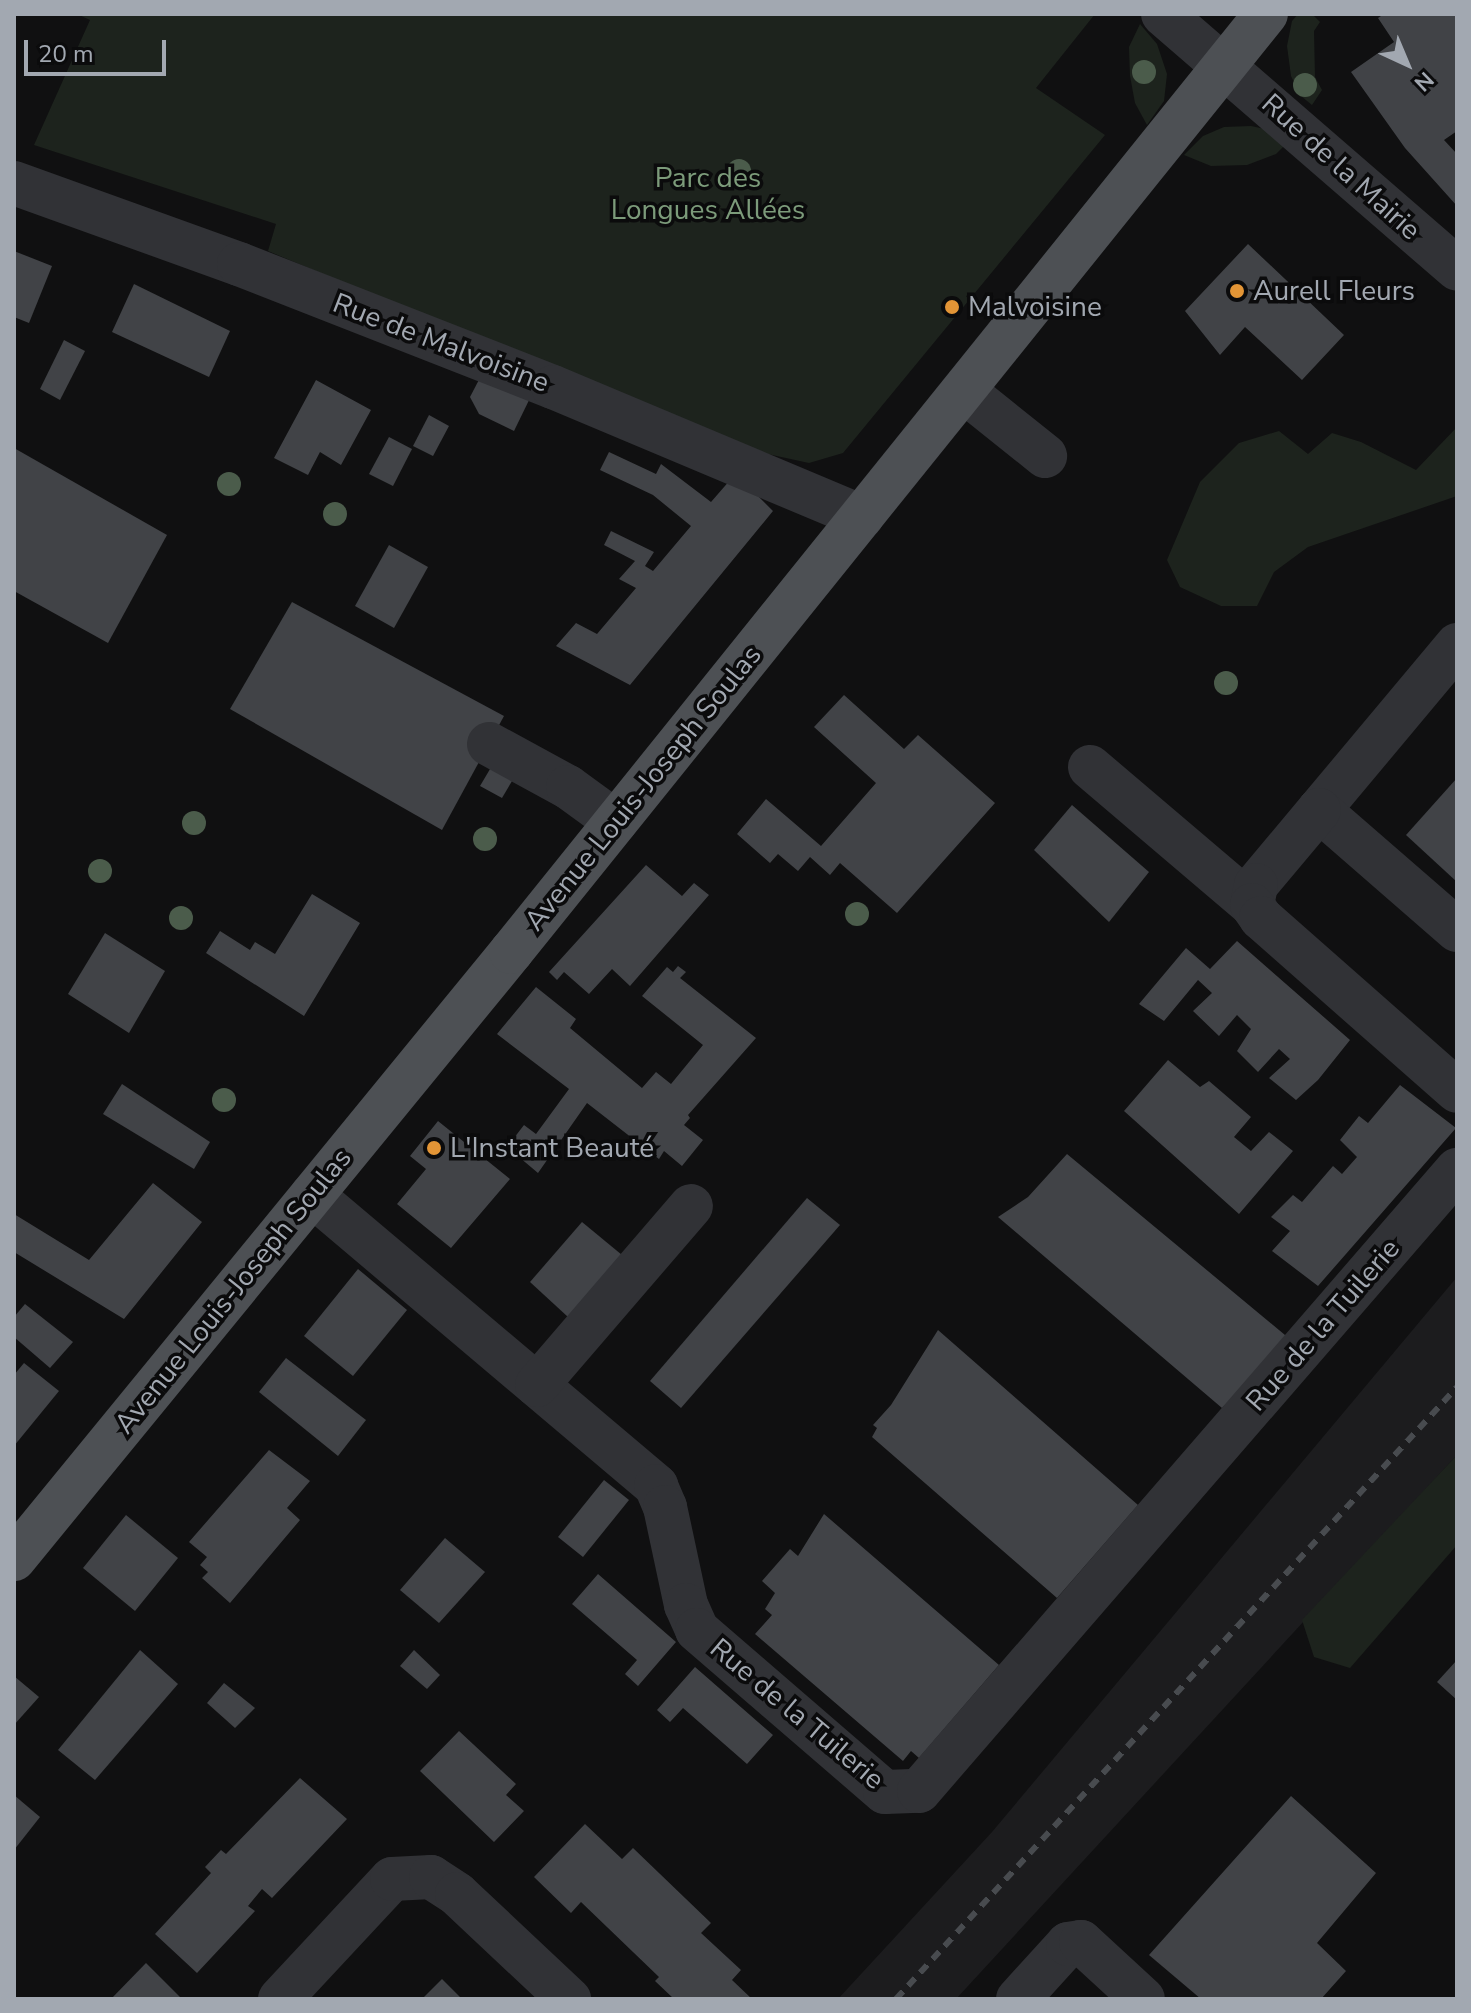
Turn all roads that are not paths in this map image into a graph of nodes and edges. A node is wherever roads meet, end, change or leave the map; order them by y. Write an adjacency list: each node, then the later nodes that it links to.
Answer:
1 (1163, 14): 3 (street, Rue de la Mairie)
2 (1266, 14): 3 (main road, Avenue Louis-Joseph Soulas)
3 (1226, 65): 5 (street, Rue de la Mairie); 6 (main road, Avenue Louis-Joseph Soulas)
4 (14, 183): 8 (street, Rue de Malvoisine)
5 (1457, 269)
6 (964, 391): 7 (street); 8 (main road, Avenue Louis-Joseph Soulas)
7 (1045, 456)
8 (862, 517): 13 (main road, Avenue Louis-Joseph Soulas)
9 (1457, 645): 12 (street)
10 (489, 744): 13 (street)
11 (1090, 767): 14 (street)
12 (1319, 810): 14 (street); 15 (street)
13 (616, 822): 18 (main road, Avenue Louis-Joseph Soulas)
14 (1252, 905): 16 (street)
15 (1457, 930)
16 (1457, 1091)
17 (1457, 1170): 20 (street, Rue de la Tuilerie)
18 (312, 1195): 20 (street, Rue de la Tuilerie); 21 (main road, Avenue Louis-Joseph Soulas)
19 (691, 1206): 20 (street)
20 (537, 1385)
21 (14, 1559)
22 (1128, 1985): 25 (street)
23 (280, 1999): 24 (street)
24 (569, 1999)
25 (1018, 1999)

